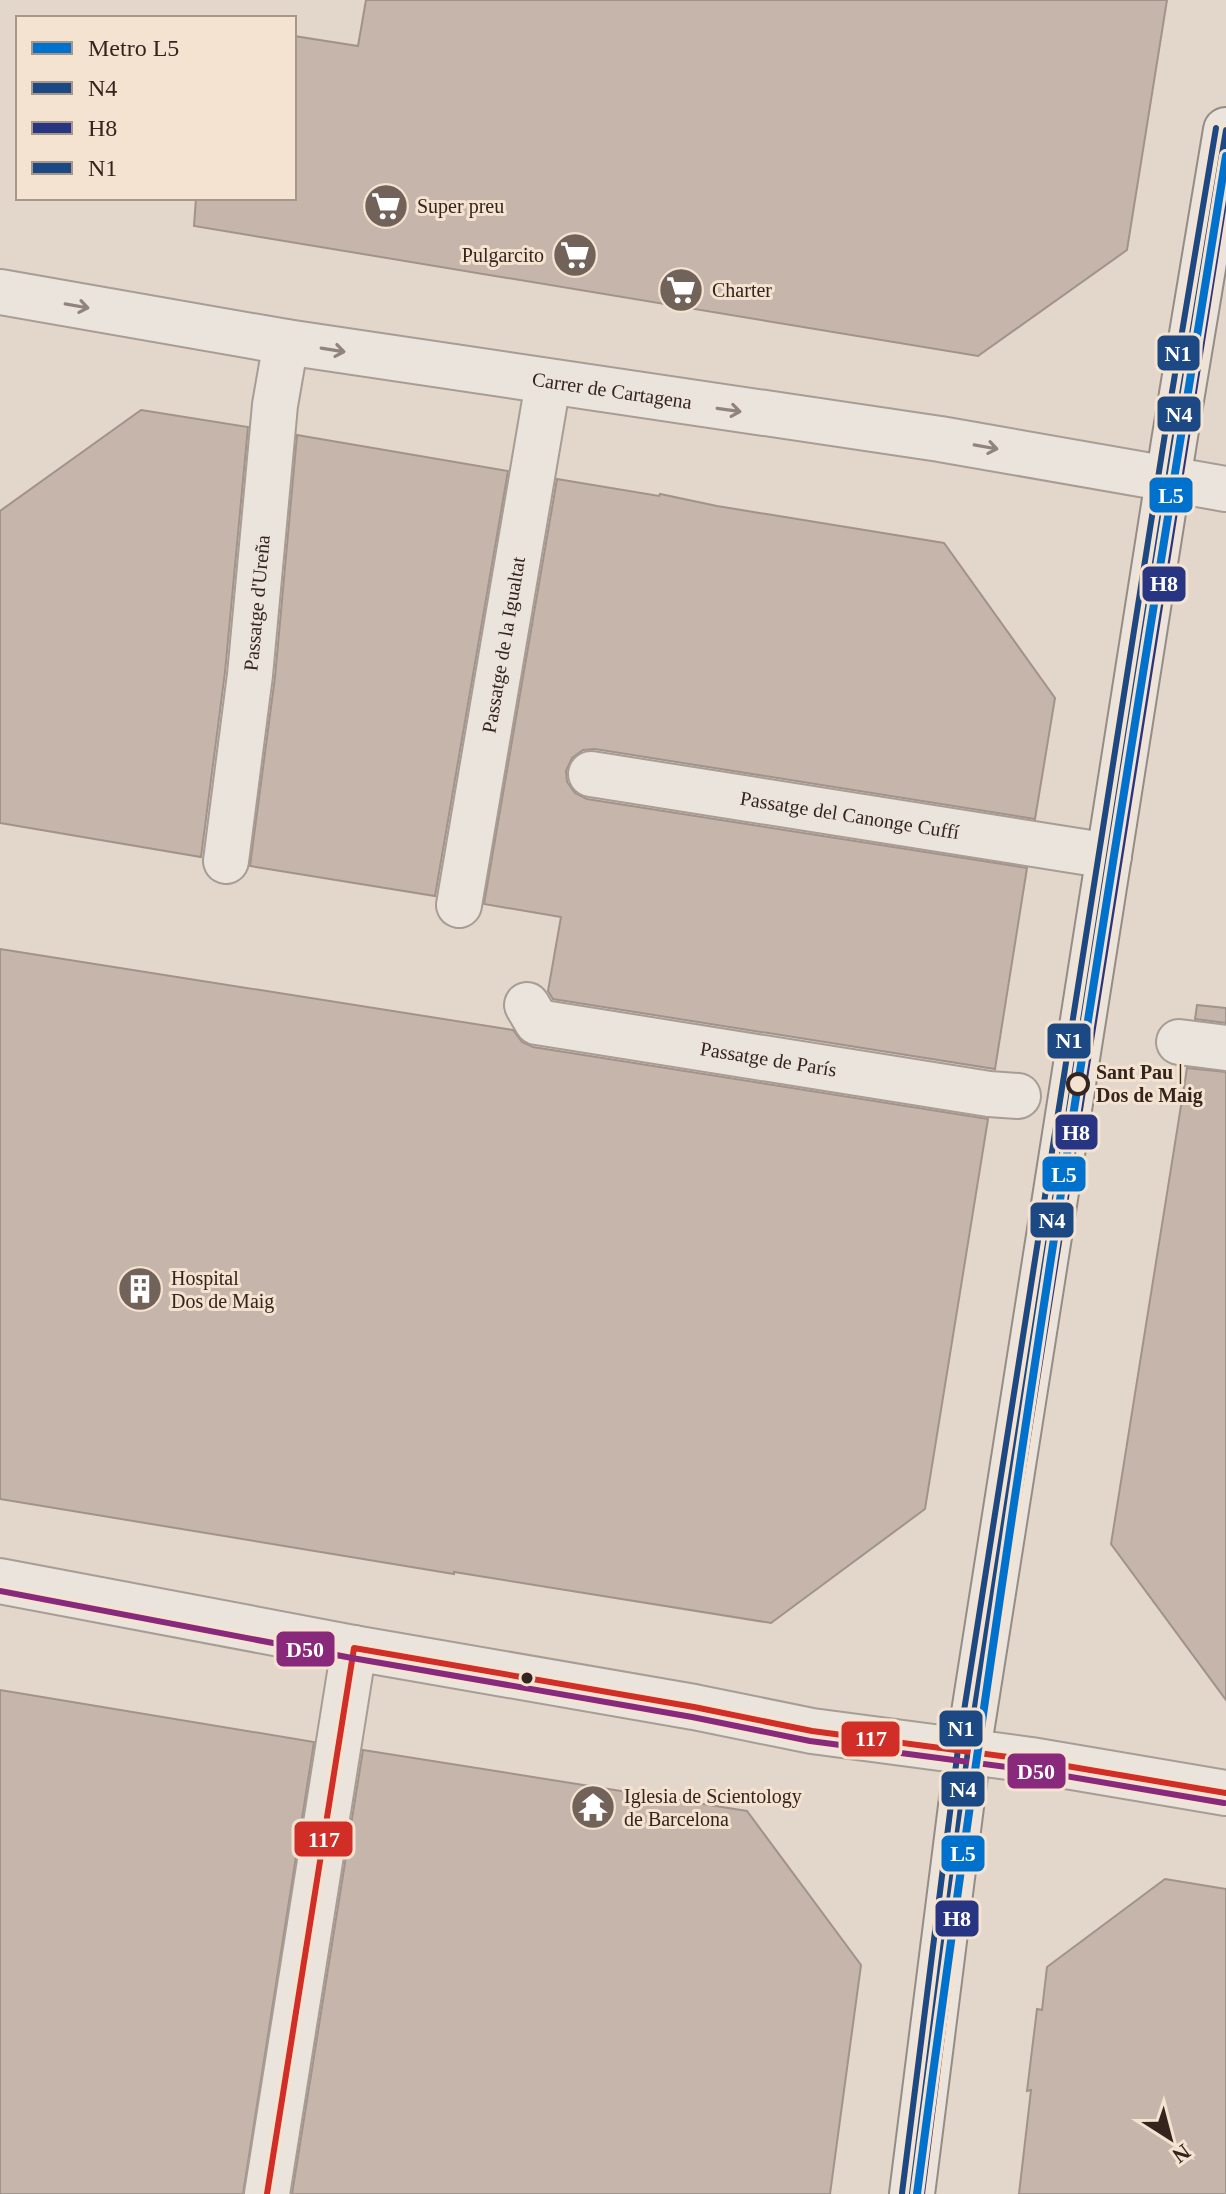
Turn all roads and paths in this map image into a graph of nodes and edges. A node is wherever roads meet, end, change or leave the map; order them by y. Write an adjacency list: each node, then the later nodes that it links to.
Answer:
1 (1226, 130): 5 (street)
2 (0, 292): 3 (street, Carrer de Cartagena, one-way to 3)
3 (286, 342): 4 (street, Carrer de Cartagena, one-way to 4); 9 (street, Passatge d'Ureña)
4 (548, 383): 5 (street, Carrer de Cartagena, one-way to 5); 10 (street, Passatge de la Igualtat)
5 (1169, 478): 6 (street, Carrer de Cartagena); 8 (street)
6 (1226, 489)
7 (591, 774): 8 (street, Passatge del Canonge Cuffí)
8 (1109, 856): 17 (street)
9 (226, 861)
10 (459, 905)
11 (527, 1005): 14 (street, Passatge de París)
12 (1179, 1042): 13 (street)
13 (1226, 1048)
14 (1018, 1096)
15 (0, 1581): 16 (street)
16 (354, 1648): 17 (street); 19 (street)
17 (968, 1751): 18 (street); 20 (street)
18 (1226, 1793)
19 (267, 2194)
20 (912, 2194)

